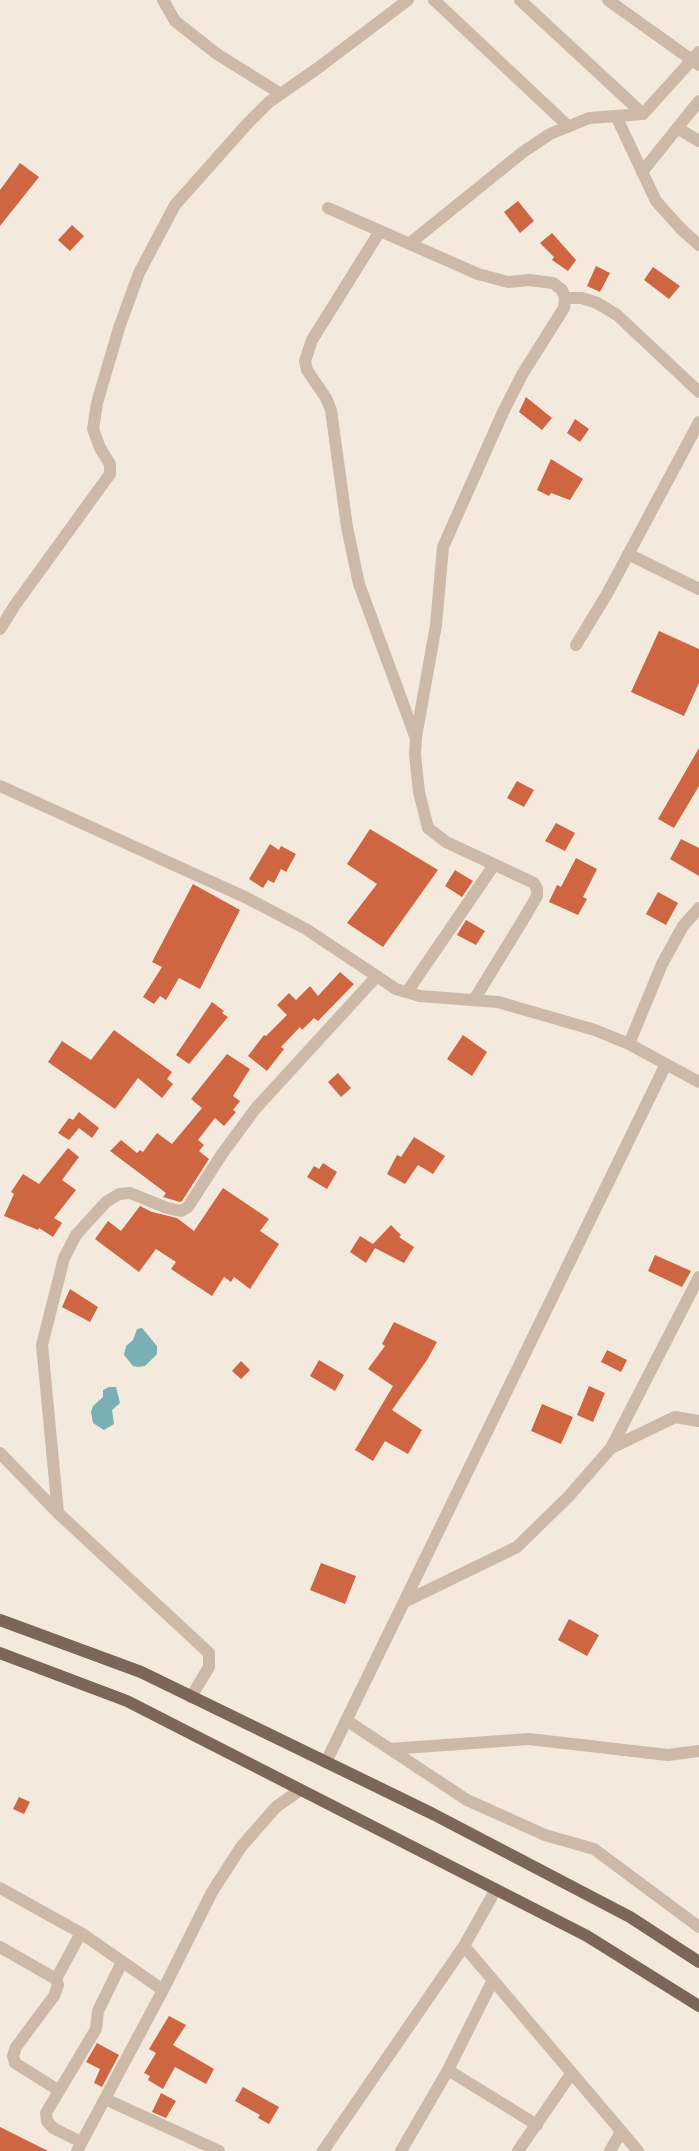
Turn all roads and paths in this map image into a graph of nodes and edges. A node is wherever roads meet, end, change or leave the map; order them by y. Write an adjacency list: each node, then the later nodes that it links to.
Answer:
1 (163, 0): 7 (street)
2 (408, 0): 7 (street)
3 (434, 0): 11 (street)
4 (520, 0): 9 (street)
5 (608, 0): 6 (street)
6 (697, 60): 9 (street)
7 (281, 94): 24 (street)
8 (699, 100): 12 (street)
9 (643, 114): 10 (street)
10 (616, 116): 11 (street); 14 (street)
11 (568, 126): 17 (street)
12 (677, 128): 13 (street); 14 (street)
13 (699, 141)
14 (642, 172): 18 (street)
15 (328, 208): 16 (street)
16 (380, 231): 17 (street); 26 (street)
17 (409, 244): 19 (street)
18 (699, 245)
19 (565, 298): 20 (street); 26 (street)
20 (699, 392)
21 (699, 422): 22 (street)
22 (628, 554): 23 (street); 25 (street)
23 (699, 589)
24 (0, 629)
25 (576, 645)
26 (416, 737): 28 (street)
27 (0, 786): 30 (street)
28 (494, 865): 31 (street); 32 (street)
29 (699, 908): 33 (street)
30 (377, 976): 31 (street); 40 (street)
31 (406, 992): 32 (street)
32 (474, 1000): 33 (street)
33 (629, 1044): 34 (street)
34 (666, 1064): 35 (street); 41 (street)
35 (699, 1082)
36 (699, 1277): 38 (street)
37 (699, 1421): 38 (street)
38 (611, 1448): 41 (street)
39 (0, 1453): 40 (street)
40 (58, 1513): 44 (street)
41 (404, 1602): 45 (street)
42 (0, 1620): 44 (main road)
43 (0, 1653): 49 (main road)
44 (191, 1696): 48 (main road)
45 (346, 1720): 46 (street); 48 (street)
46 (390, 1750): 47 (street); 52 (street)
47 (699, 1751)
48 (326, 1762): 57 (main road)
49 (300, 1790): 51 (main road); 60 (street)
50 (0, 1888): 53 (street)
51 (496, 1891): 54 (street); 61 (main road)
52 (699, 1927)
53 (81, 1933): 56 (street); 58 (street)
54 (464, 1946): 59 (street); 70 (street)
55 (0, 1947): 58 (street)
56 (122, 1962): 60 (street); 64 (street)
57 (699, 1962)
58 (56, 1979): 64 (street)
59 (493, 1980): 62 (street); 63 (street)
60 (163, 1990): 65 (street)
61 (699, 2006)
62 (448, 2070): 66 (street); 71 (street)
63 (571, 2074): 66 (street); 67 (street)
64 (58, 2090): 68 (street)
65 (106, 2099): 68 (street); 69 (street)
66 (537, 2125): 72 (street)
67 (621, 2132): 73 (street); 74 (street)
68 (79, 2146)
69 (219, 2151)
70 (323, 2151)
71 (401, 2151)
72 (518, 2151)
73 (610, 2151)
74 (638, 2151)

